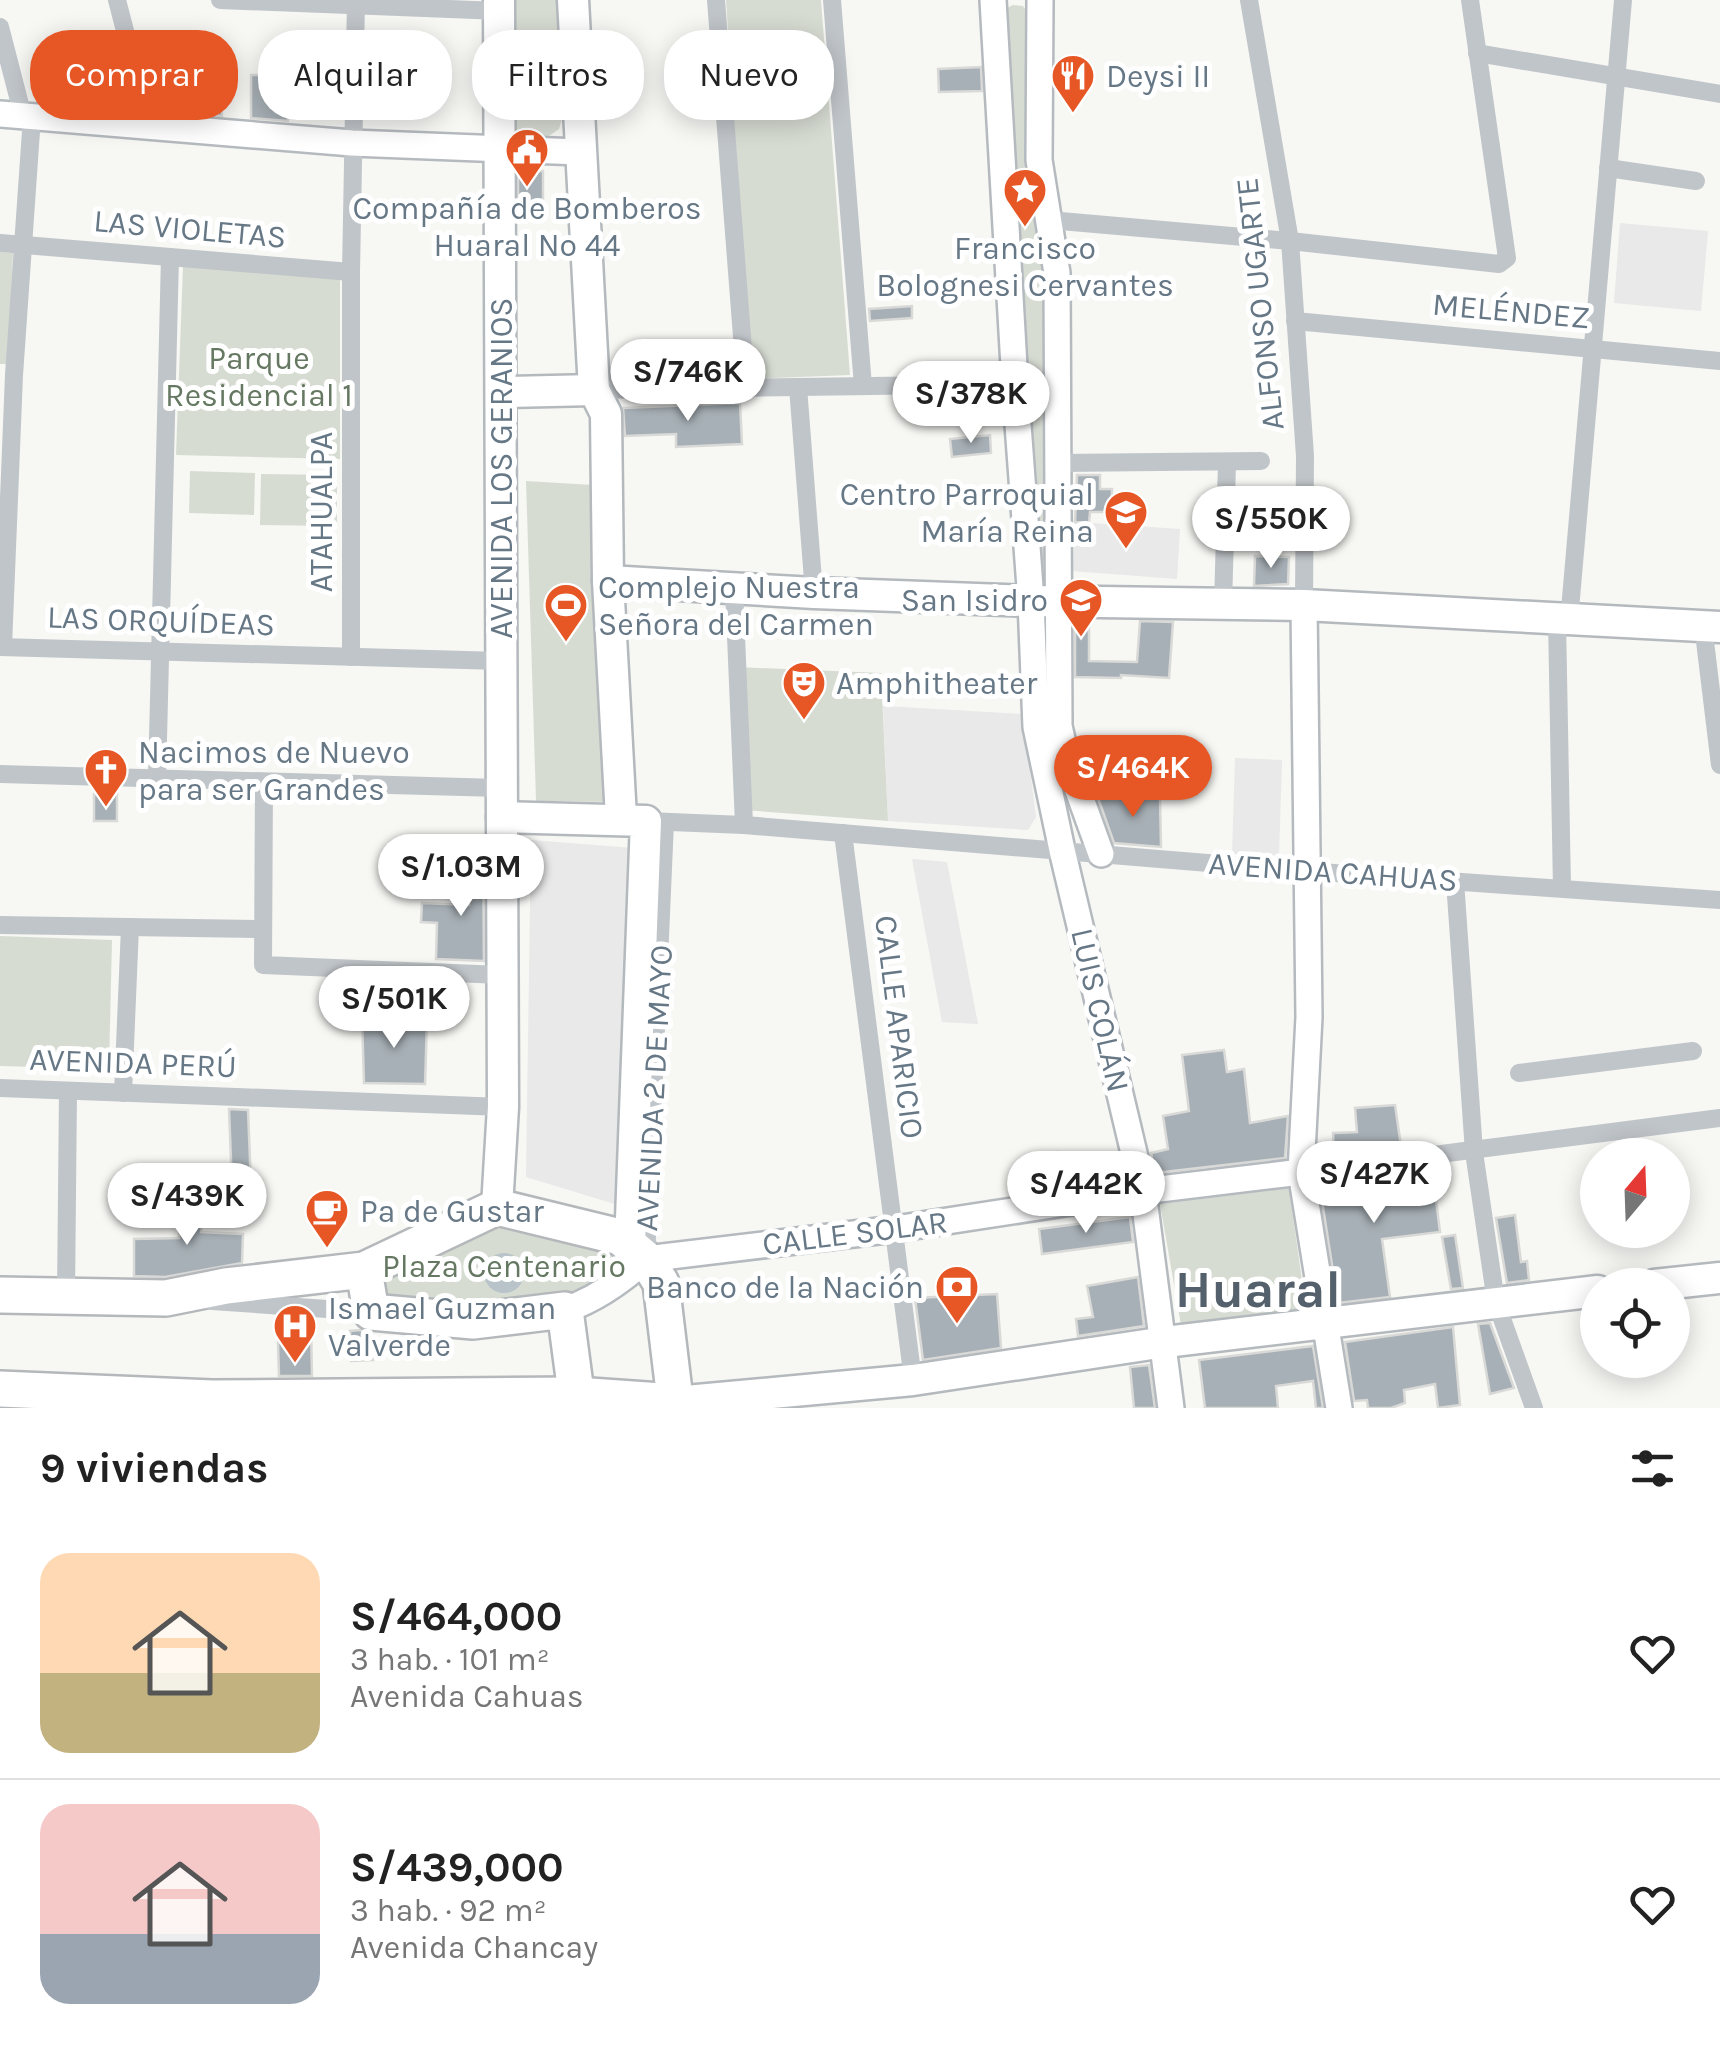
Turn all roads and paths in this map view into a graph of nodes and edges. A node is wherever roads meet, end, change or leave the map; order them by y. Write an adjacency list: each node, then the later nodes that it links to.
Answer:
1 (117, 0): 19 (street)
2 (220, 0): 11 (street)
3 (572, 0): 22 (main road, AVENIDA 2 DE MAYO)
4 (716, 0): 38 (street)
5 (832, 0): 36 (street)
6 (994, 0): 35 (street)
7 (1040, 0): 25 (street)
8 (1249, 0): 26 (street, ALFONSO UGARTE)
9 (1470, 0): 15 (street)
10 (1623, 0): 16 (street)
11 (240, 1): 12 (street)
12 (356, 4): 13 (street); 20 (street, ATAHUALPA)
13 (500, 5): 21 (main road, AVENIDA LOS GERANIOS)
14 (0, 27): 18 (street)
15 (1478, 53): 16 (street); 26 (street)
16 (1616, 77): 17 (street); 23 (street)
17 (1720, 94)
18 (18, 116): 19 (street); 28 (street)
19 (150, 128): 20 (street)
20 (352, 144): 21 (street); 30 (street, ATAHUALPA)
21 (502, 150): 22 (street); 40 (main road, AVENIDA LOS GERANIOS)
22 (580, 152): 39 (main road, AVENIDA 2 DE MAYO)
23 (1608, 168): 24 (street); 32 (street)
24 (1696, 181)
25 (1049, 220): 26 (street); 43 (street)
26 (1290, 240): 31 (street, ALFONSO UGARTE)
27 (0, 243): 28 (street, LAS VIOLETAS)
28 (25, 246): 29 (street, LAS VIOLETAS); 34 (street)
29 (170, 258): 30 (street, LAS VIOLETAS); 54 (street)
30 (351, 272): 55 (street, ATAHUALPA)
31 (1295, 321): 32 (street, MELÉNDEZ); 50 (street, ALFONSO UGARTE)
32 (1593, 349): 33 (street, MELÉNDEZ); 51 (street)
33 (1720, 361)
34 (7, 375): 44 (street)
35 (1015, 384): 36 (street); 48 (street)
36 (863, 386): 37 (street)
37 (798, 387): 38 (street); 47 (street)
38 (746, 388): 39 (street)
39 (594, 390): 40 (main road); 45 (main road, AVENIDA 2 DE MAYO)
40 (503, 392): 56 (main road, AVENIDA LOS GERANIOS)
41 (1260, 460): 42 (street)
42 (1227, 462): 43 (street); 49 (street)
43 (1058, 463): 48 (street)
44 (5, 512): 53 (street)
45 (608, 580): 46 (main road); 62 (main road, AVENIDA 2 DE MAYO)
46 (734, 589): 47 (main road); 63 (street)
47 (814, 593): 48 (main road)
48 (1046, 600): 49 (main road); 65 (street, LUIS COLÁN); 66 (street)
49 (1223, 605): 50 (main road)
50 (1304, 605): 51 (main road); 67 (street)
51 (1563, 620): 52 (main road); 69 (street)
52 (1712, 626): 57 (street)
53 (1, 647): 54 (street, LAS ORQUÍDEAS)
54 (158, 651): 55 (street, LAS ORQUÍDEAS); 59 (street)
55 (351, 656): 56 (street, LAS ORQUÍDEAS)
56 (500, 660): 61 (main road, AVENIDA LOS GERANIOS)
57 (1720, 766)
58 (0, 774): 59 (street)
59 (156, 779): 60 (street)
60 (264, 782): 61 (street); 73 (street)
61 (500, 803): 62 (main road, AVENIDA CAHUAS); 74 (main road, AVENIDA LOS GERANIOS)
62 (644, 820): 63 (street, AVENIDA CAHUAS); 87 (main road, AVENIDA 2 DE MAYO)
63 (744, 825): 64 (street, AVENIDA CAHUAS)
64 (843, 833): 65 (street, AVENIDA CAHUAS); 86 (street, CALLE APARICIO)
65 (1062, 850): 66 (street, AVENIDA CAHUAS); 84 (street, LUIS COLÁN)
66 (1101, 854): 67 (street, AVENIDA CAHUAS)
67 (1306, 871): 68 (street, AVENIDA CAHUAS); 83 (street)
68 (1455, 881): 69 (street, AVENIDA CAHUAS); 82 (street)
69 (1562, 888): 70 (street, AVENIDA CAHUAS)
70 (1720, 900)
71 (0, 926): 72 (street)
72 (130, 928): 73 (street); 79 (street)
73 (262, 929): 74 (street)
74 (501, 975): 80 (main road, AVENIDA LOS GERANIOS)
75 (1693, 1051): 76 (street)
76 (1519, 1072)
77 (0, 1088): 78 (street, AVENIDA PERÚ)
78 (68, 1091): 79 (street, AVENIDA PERÚ); 93 (street)
79 (123, 1092): 80 (street, AVENIDA PERÚ)
80 (503, 1108): 85 (main road, AVENIDA LOS GERANIOS)
81 (1720, 1118): 82 (street)
82 (1474, 1152): 83 (street); 95 (street)
83 (1301, 1172): 84 (street, CALLE SOLAR); 98 (street)
84 (1143, 1191): 86 (street, CALLE SOLAR); 99 (street, LUIS COLÁN)
85 (497, 1207): 87 (highway); 88 (highway)
86 (895, 1229): 87 (street, CALLE SOLAR); 100 (street, CALLE APARICIO)
87 (638, 1252): 96 (street); 104 (highway, AVENIDA 2 DE MAYO)
88 (364, 1270): 94 (highway); 97 (highway)
89 (1720, 1278): 90 (main road)
90 (1690, 1281)
91 (1580, 1293): 95 (main road)
92 (0, 1295): 93 (highway)
93 (66, 1296): 94 (highway)
94 (166, 1298): 97 (street)
95 (1496, 1302): 98 (main road); 107 (street)
96 (565, 1310): 97 (highway); 102 (highway)
97 (371, 1312)
98 (1328, 1322): 99 (main road); 106 (street)
99 (1165, 1342): 100 (main road); 105 (street, LUIS COLÁN)
100 (913, 1380): 104 (main road)
101 (0, 1389): 103 (highway)
102 (577, 1401): 103 (highway); 104 (highway)
103 (448, 1403)
104 (675, 1405)
105 (1171, 1408)
106 (1339, 1408)
107 (1534, 1408)

